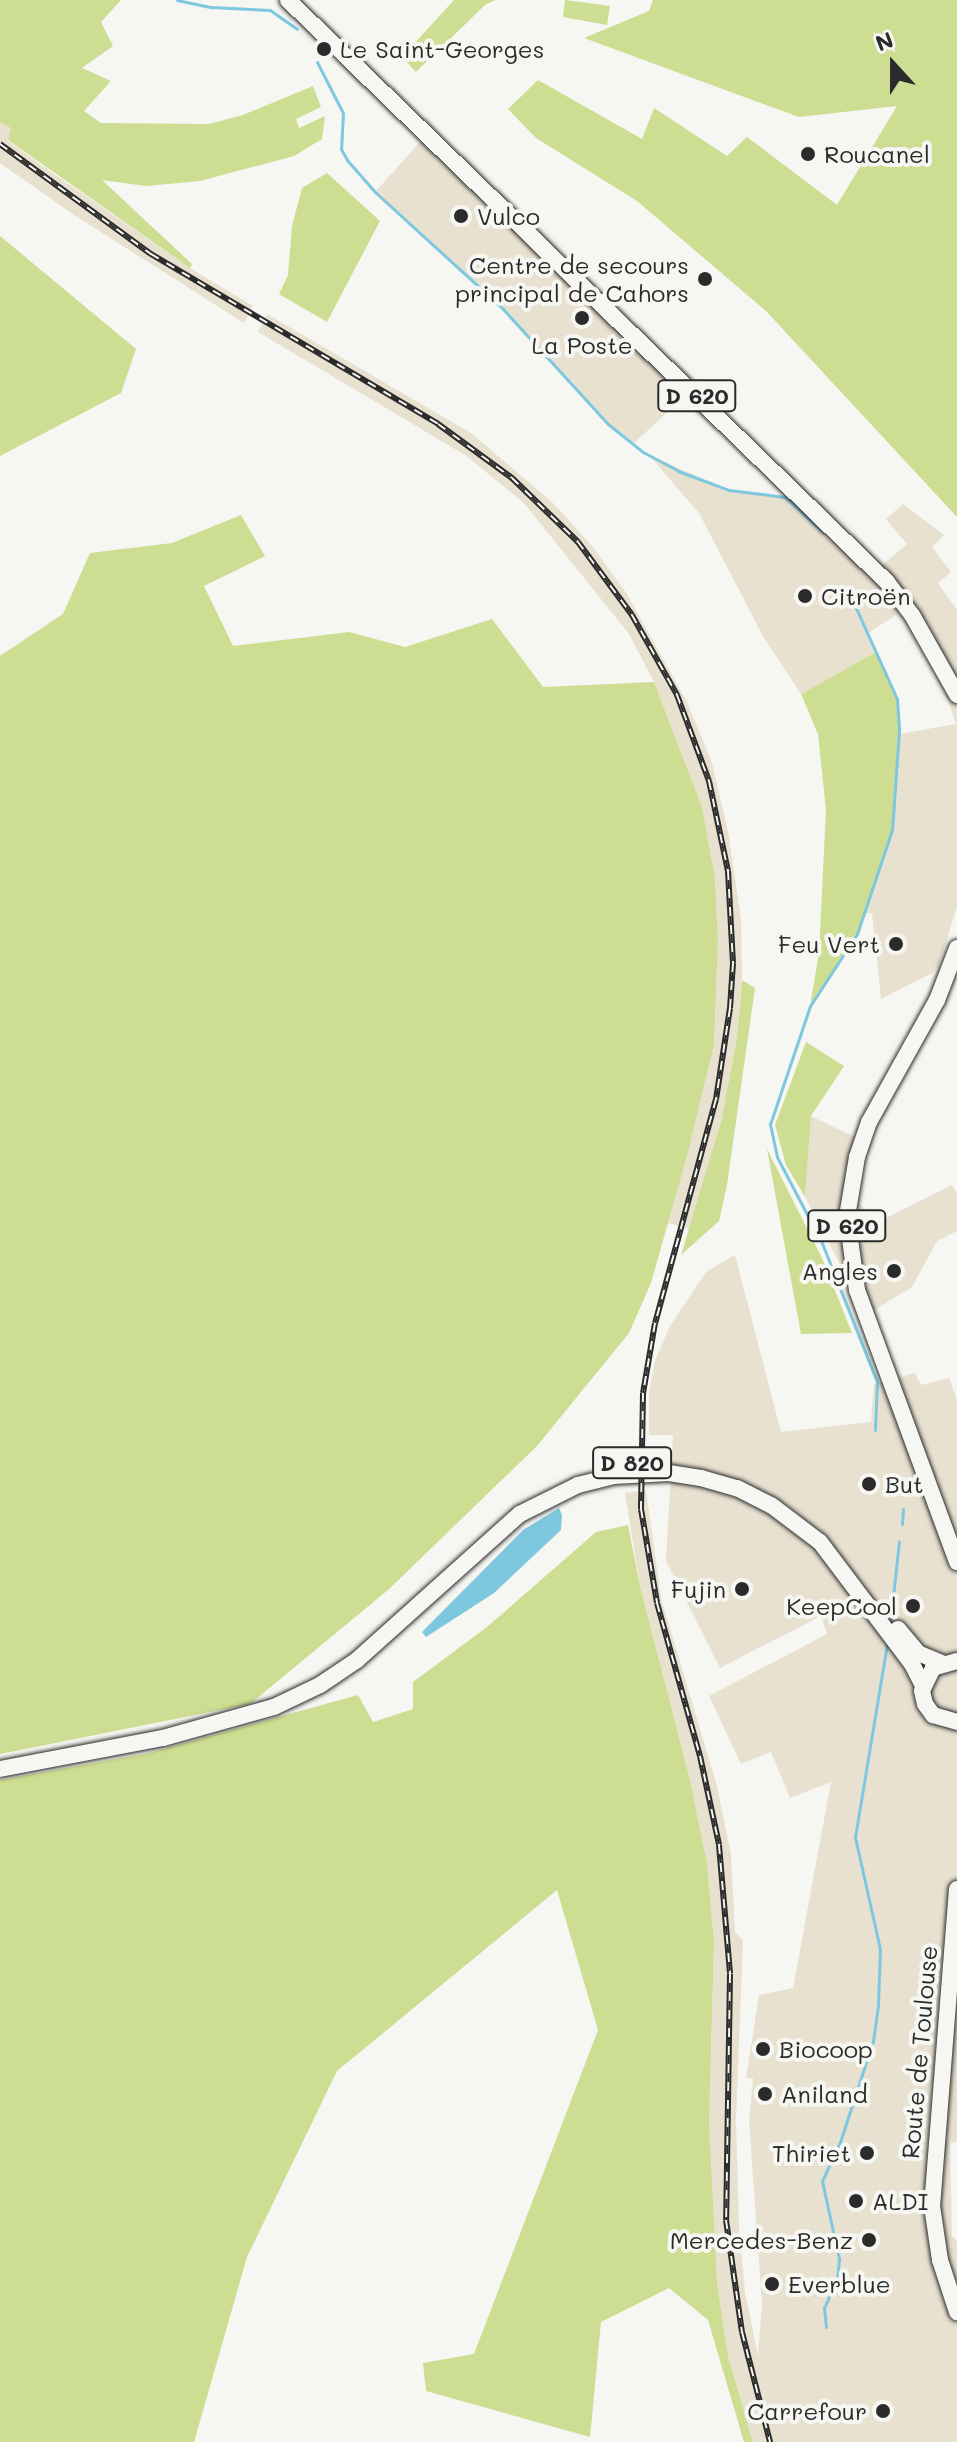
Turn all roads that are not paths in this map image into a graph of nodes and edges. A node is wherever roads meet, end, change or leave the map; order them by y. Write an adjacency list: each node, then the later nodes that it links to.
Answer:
1 (288, 0): 2 (main road, D 620)
2 (957, 695)
3 (957, 948): 4 (main road, D 620)
4 (957, 1562)
5 (903, 1645): 6 (main road, D 820); 7 (main road, D 820); 9 (main road, D 820)
6 (952, 1660): 7 (main road)
7 (923, 1686): 8 (main road)
8 (955, 1726)
9 (0, 1769)
10 (957, 1889): 13 (main road, Route de Toulouse)
11 (957, 1981): 12 (main road, Route de Toulouse)
12 (957, 2289)
13 (957, 2312)

